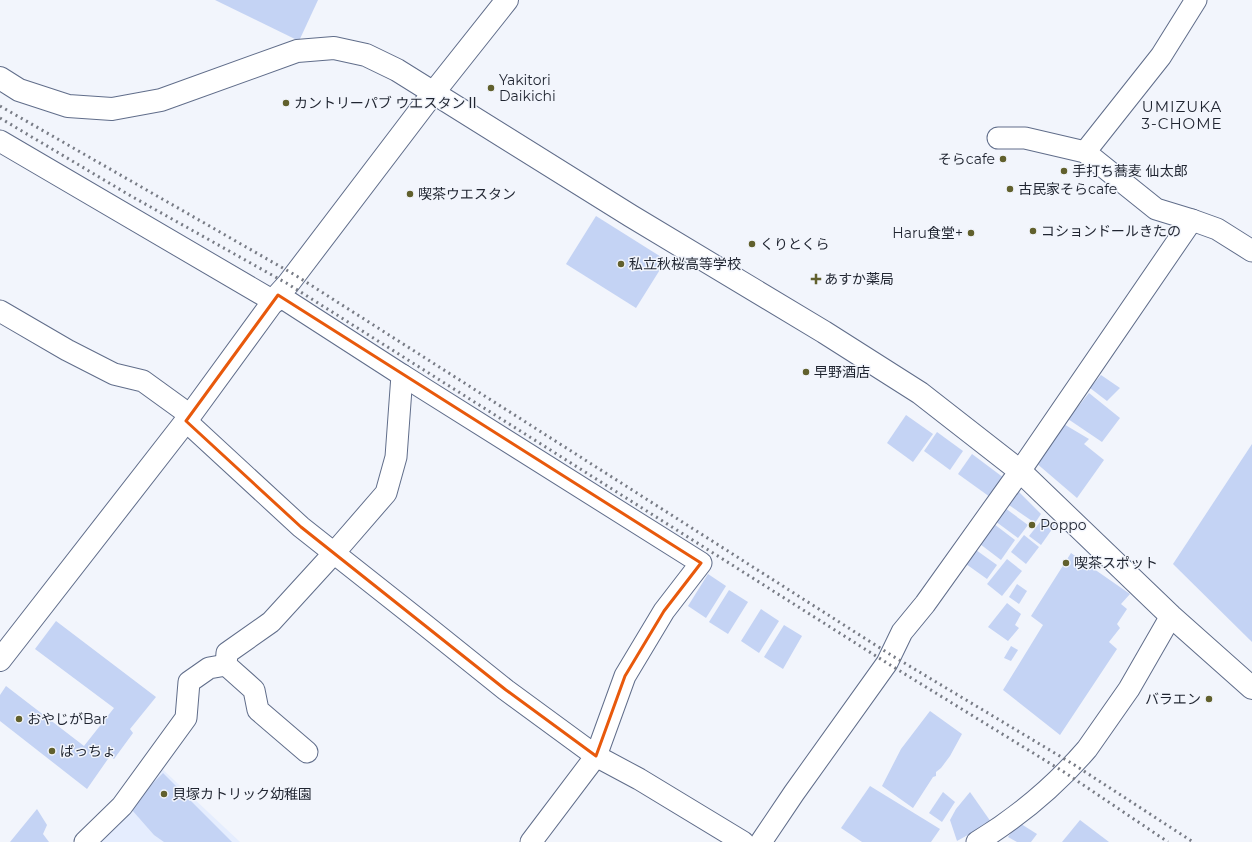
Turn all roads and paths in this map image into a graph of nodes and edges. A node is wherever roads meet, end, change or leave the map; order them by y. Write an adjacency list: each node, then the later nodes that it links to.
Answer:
1 (507, 0): 4 (street)
2 (1196, 0): 7 (street)
3 (0, 78): 4 (street)
4 (434, 92): 10 (street); 14 (street)
5 (998, 138): 7 (street)
6 (0, 141): 10 (street)
7 (1085, 152): 8 (street)
8 (1192, 220): 9 (street); 14 (street)
9 (1252, 251)
10 (276, 298): 12 (street); 13 (street)
11 (0, 311): 13 (street)
12 (402, 375): 15 (street); 21 (street)
13 (188, 418): 15 (street); 17 (street)
14 (1020, 470): 16 (street); 25 (street)
15 (334, 553): 18 (street); 21 (street)
16 (1171, 616): 19 (street); 26 (street)
17 (0, 660)
18 (226, 665): 20 (street); 22 (street)
19 (1252, 688)
20 (307, 752)
21 (596, 756): 23 (street); 24 (street)
22 (85, 842)
23 (531, 842)
24 (743, 842)
25 (761, 842)
26 (977, 842)

